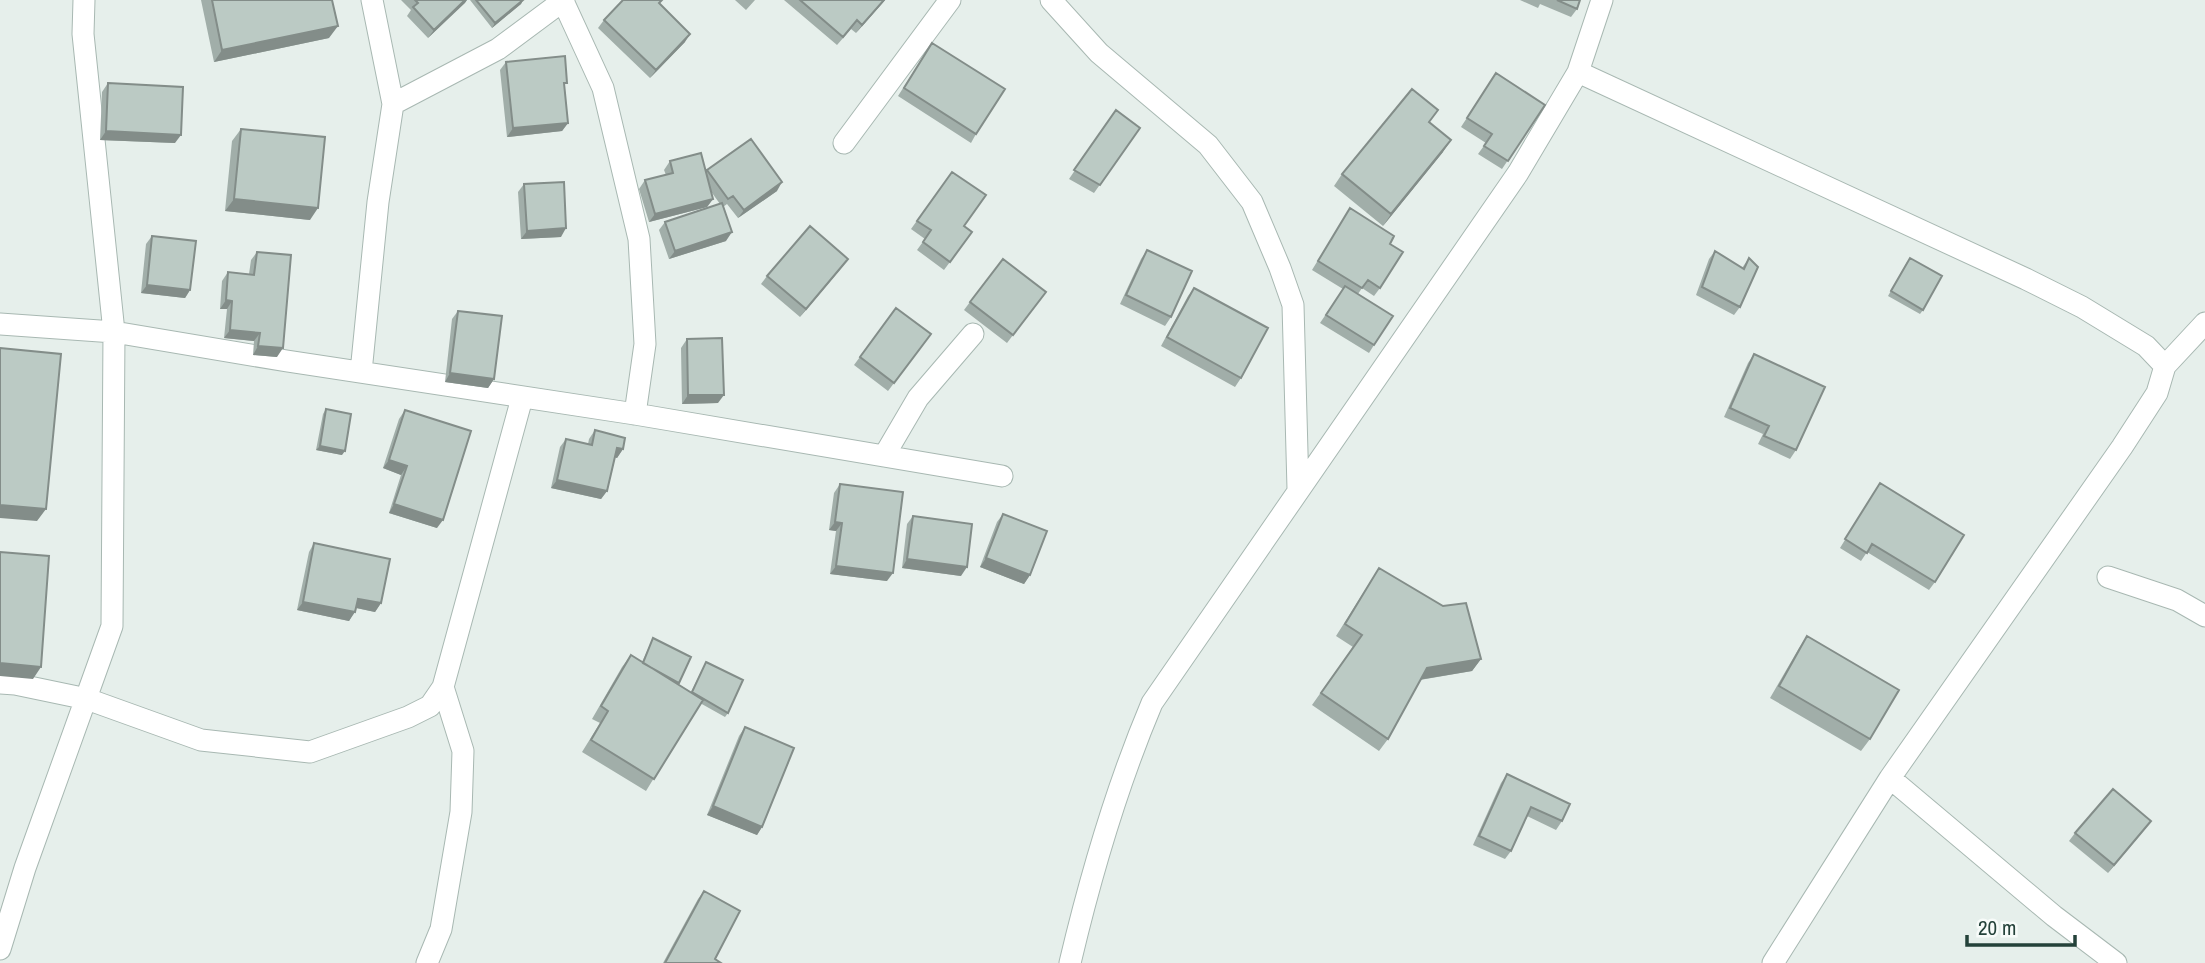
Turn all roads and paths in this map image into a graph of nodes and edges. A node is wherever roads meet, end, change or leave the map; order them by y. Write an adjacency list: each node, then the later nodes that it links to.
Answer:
1 (84, 0): 12 (street)
2 (372, 0): 8 (street)
3 (564, 0): 8 (street); 17 (street)
4 (950, 0): 9 (street)
5 (1051, 0): 20 (street)
6 (1602, 0): 7 (street)
7 (1578, 72): 14 (street); 20 (street)
8 (393, 104): 15 (street)
9 (844, 143)
10 (2205, 323): 14 (street)
11 (0, 324): 12 (street)
12 (114, 332): 15 (street); 25 (street)
13 (973, 334): 18 (street)
14 (2165, 366): 26 (street)
15 (361, 372): 16 (street)
16 (522, 398): 17 (street); 24 (street)
17 (635, 414): 18 (street)
18 (884, 456): 19 (street)
19 (1002, 476)
20 (1298, 489): 29 (street)
21 (2108, 577): 22 (street)
22 (2205, 616)
23 (0, 683): 25 (street)
24 (443, 687): 25 (street); 28 (street)
25 (87, 699): 27 (street)
26 (1889, 778): 30 (street); 31 (street)
27 (0, 948)
28 (427, 963)
29 (1070, 963)
30 (1773, 963)
31 (2116, 963)

